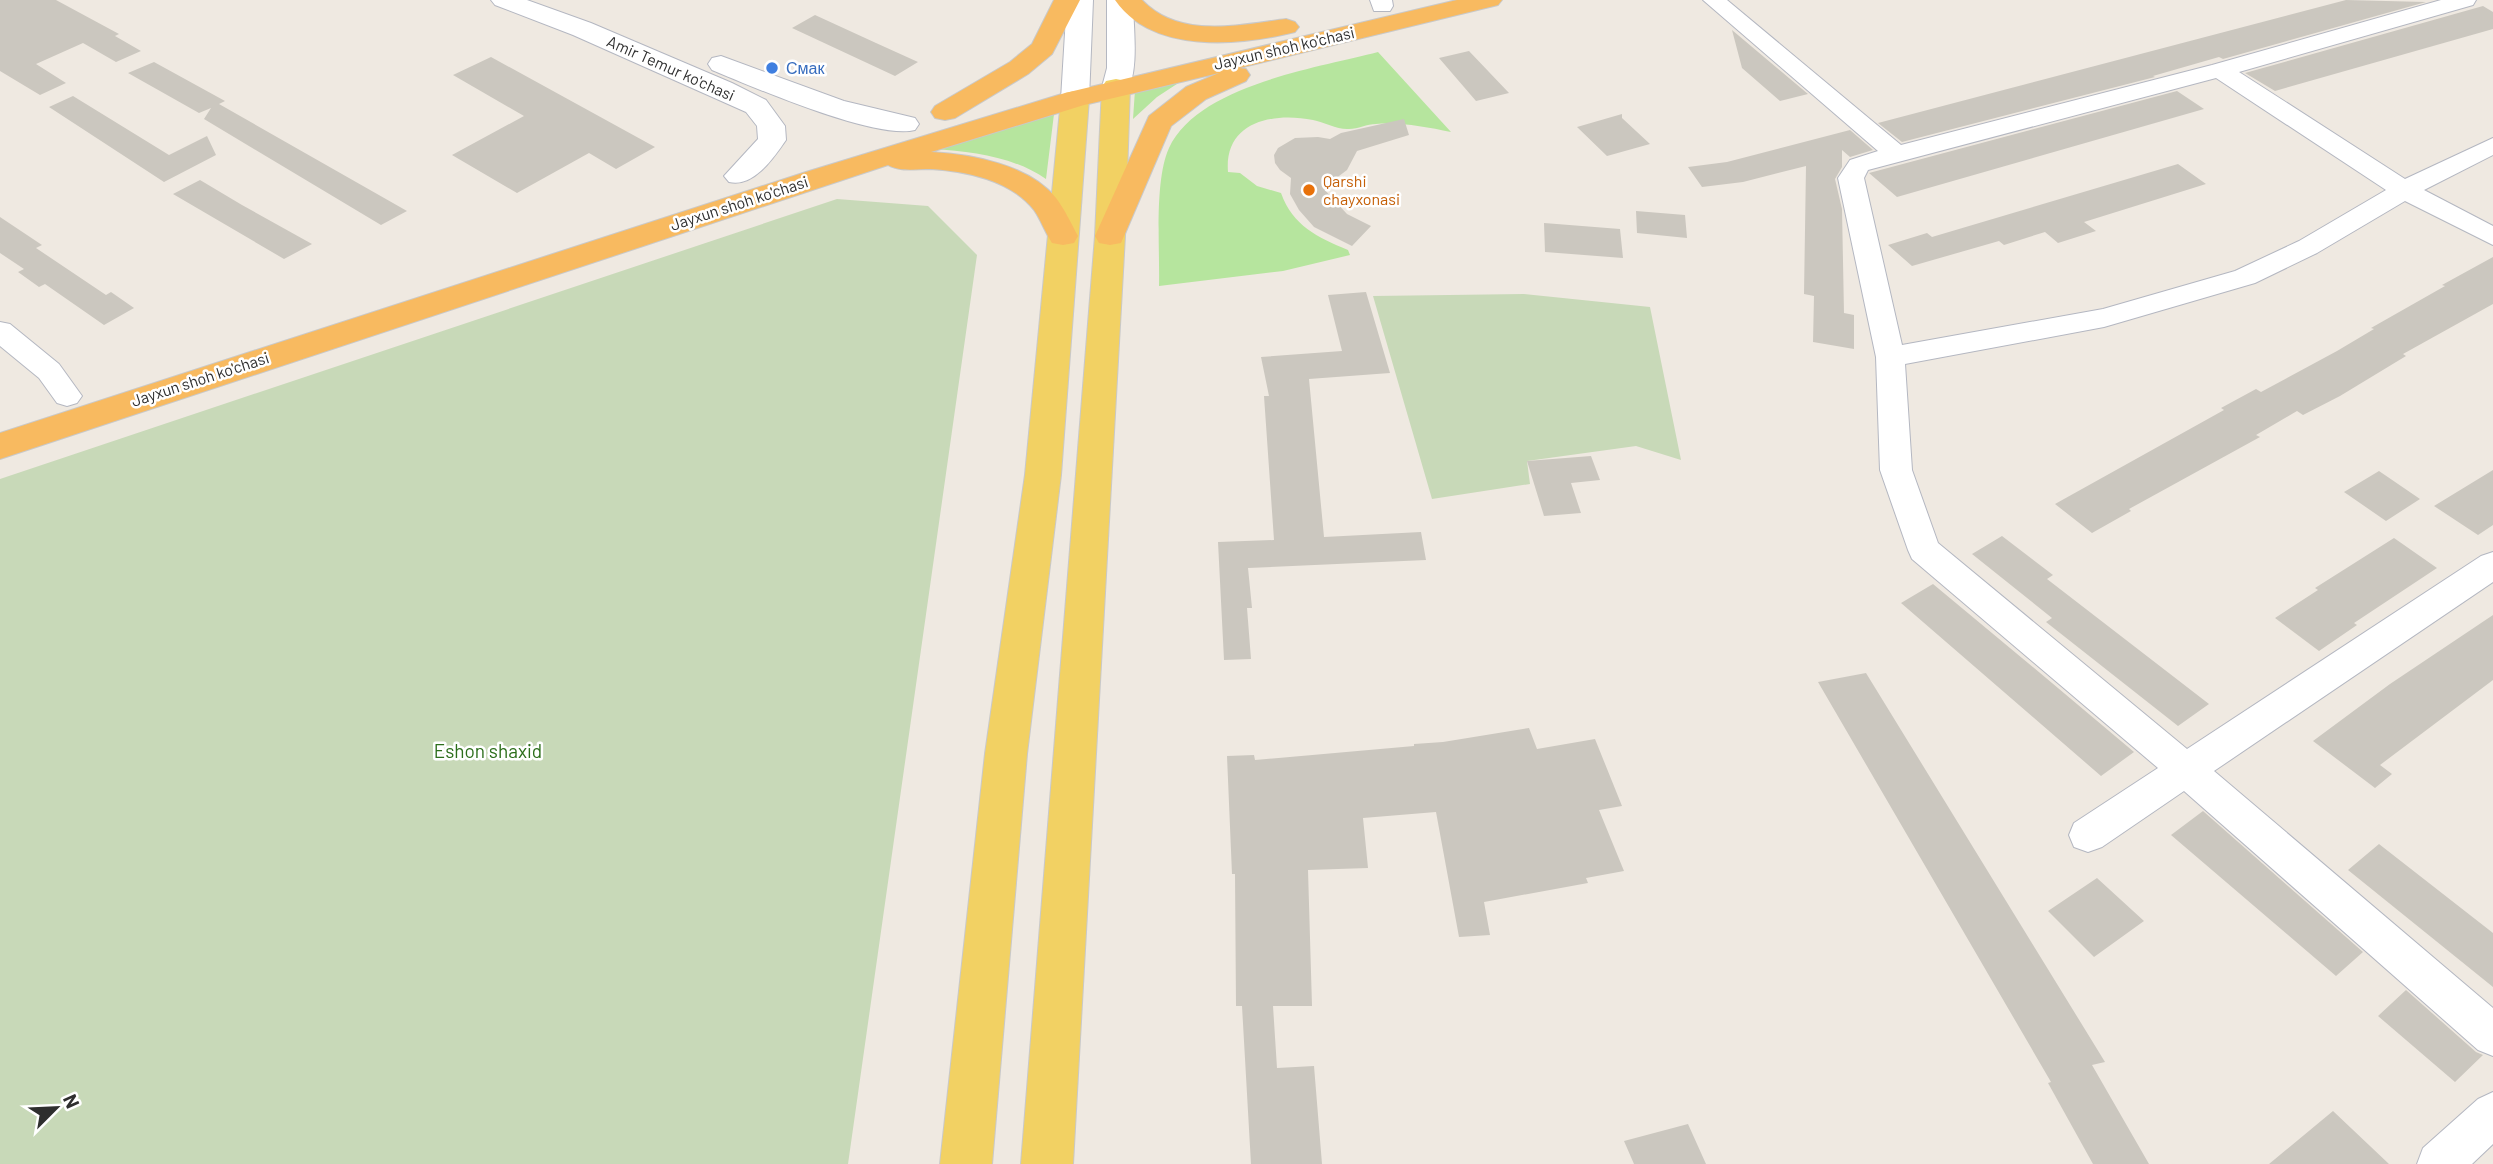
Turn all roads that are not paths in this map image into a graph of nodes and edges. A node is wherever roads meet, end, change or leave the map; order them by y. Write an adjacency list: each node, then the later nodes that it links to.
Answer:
1 (504, 0): 19 (main road, Amir Temur ko'chasi)
2 (569, 0): 16 (main road, Amir Temur ko'chasi)
3 (1067, 0): 15 (highway)
4 (1080, 0): 14 (main road)
5 (1119, 0): 13 (main road)
6 (1128, 0): 11 (highway)
7 (1489, 0): 11 (highway, Jayxun shoh ko'chasi)
8 (1714, 0): 18 (street)
9 (2465, 0): 12 (street)
10 (1389, 2): 11 (highway, Jayxun shoh ko'chasi)
11 (1304, 34): 13 (highway, Jayxun shoh ko'chasi); 23 (highway)
12 (2220, 70): 18 (street); 21 (street)
13 (1118, 77): 14 (highway, Jayxun shoh ko'chasi); 23 (main road)
14 (1075, 89): 15 (highway, Jayxun shoh ko'chasi); 20 (highway, Jayxun shoh ko'chasi); 22 (main road)
15 (945, 112): 16 (highway, Jayxun shoh ko'chasi)
16 (905, 124): 19 (highway, Jayxun shoh ko'chasi)
17 (2493, 145): 21 (street)
18 (1896, 154): 26 (street)
19 (739, 176): 27 (highway, Jayxun shoh ko'chasi)
20 (816, 178): 22 (highway); 29 (highway, Jayxun shoh ko'chasi)
21 (2404, 190): 24 (street); 26 (street)
22 (1063, 236): 35 (main road)
23 (1110, 236): 36 (main road)
24 (2493, 237)
25 (0, 331): 27 (street)
26 (1890, 357): 31 (street)
27 (67, 396): 28 (highway, Jayxun shoh ko'chasi)
28 (0, 418)
29 (0, 446)
30 (2493, 565): 31 (street)
31 (2187, 772): 32 (street); 33 (street)
32 (2088, 835)
33 (2493, 1035)
34 (2493, 1114): 37 (street)
35 (966, 1164)
36 (1047, 1164)
37 (2439, 1164)

